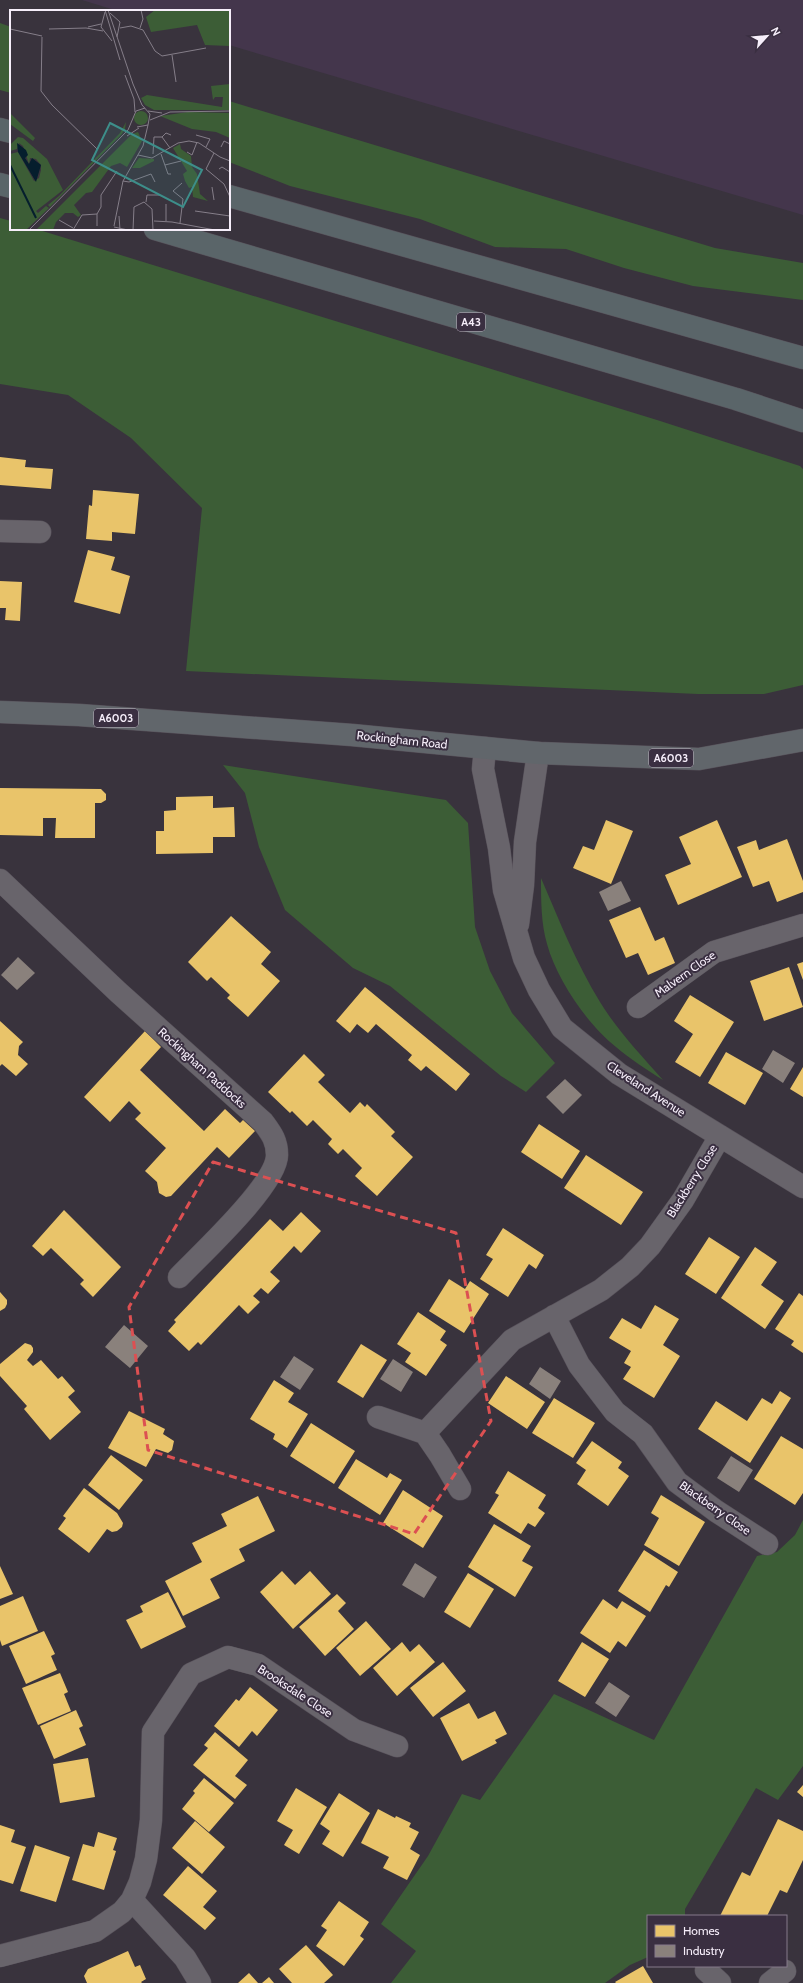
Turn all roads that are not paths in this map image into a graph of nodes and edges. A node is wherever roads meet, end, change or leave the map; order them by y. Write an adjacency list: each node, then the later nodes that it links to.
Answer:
1 (0, 129): 2 (highway)
2 (10, 132)
3 (0, 184): 4 (highway)
4 (10, 187)
5 (230, 196): 7 (highway)
6 (158, 230): 8 (highway, A43)
7 (803, 358)
8 (803, 421)
9 (0, 532): 10 (street)
10 (40, 532)
11 (0, 712): 13 (main road, Rockingham Road / A6003)
12 (803, 740): 14 (main road, Rockingham Road / A6003)
13 (485, 748): 14 (main road, Rockingham Road / A6003); 17 (street, Cleveland Avenue)
14 (538, 753): 17 (street, Cleveland Avenue)
15 (0, 880): 21 (street, Rockingham Paddocks)
16 (803, 925): 18 (street, Malvern Close)
17 (516, 933): 19 (street, Cleveland Avenue)
18 (638, 1007)
19 (720, 1136): 20 (street, Cleveland Avenue); 22 (street, Blackberry Close)
20 (803, 1187)
21 (179, 1277)
22 (554, 1316): 24 (street, Blackberry Close); 26 (street, Blackberry Close)
23 (378, 1417): 24 (street)
24 (425, 1433): 25 (street)
25 (460, 1489)
26 (767, 1544)
27 (397, 1746): 28 (street, Brooksdale Close)
28 (132, 1900): 29 (street, Brooksdale Close); 30 (street)
29 (0, 1956)
30 (200, 1983)

